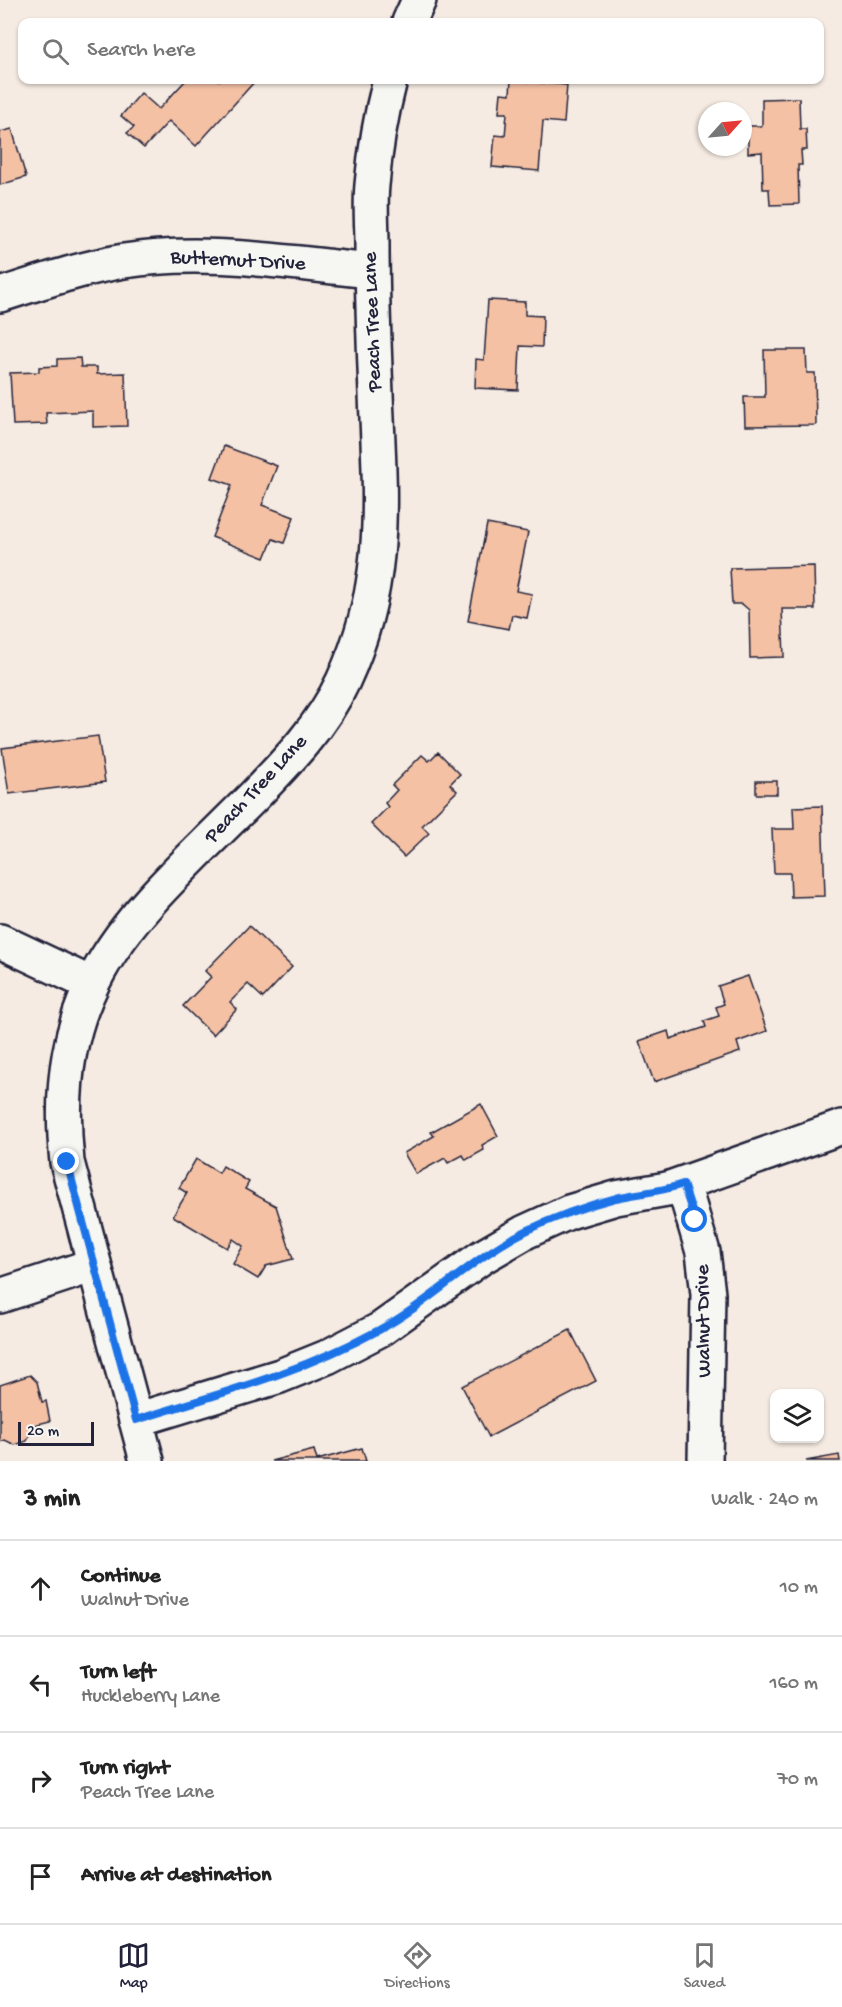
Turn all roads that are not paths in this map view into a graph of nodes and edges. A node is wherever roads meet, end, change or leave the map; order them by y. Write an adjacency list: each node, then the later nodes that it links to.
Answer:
1 (419, 0): 2 (street)
2 (411, 18)
3 (389, 84): 4 (street, Peach Tree Lane)
4 (372, 271): 5 (street, Butternut Drive); 7 (street, Peach Tree Lane)
5 (0, 295)
6 (0, 941): 7 (street)
7 (91, 984): 10 (street, Peach Tree Lane)
8 (842, 1127): 9 (street)
9 (683, 1184): 12 (street); 14 (street, Walnut Drive)
10 (94, 1265): 11 (street); 12 (street, Peach Tree Lane)
11 (0, 1296)
12 (136, 1420): 13 (street, Peach Tree Lane)
13 (147, 1461)
14 (705, 1461)

